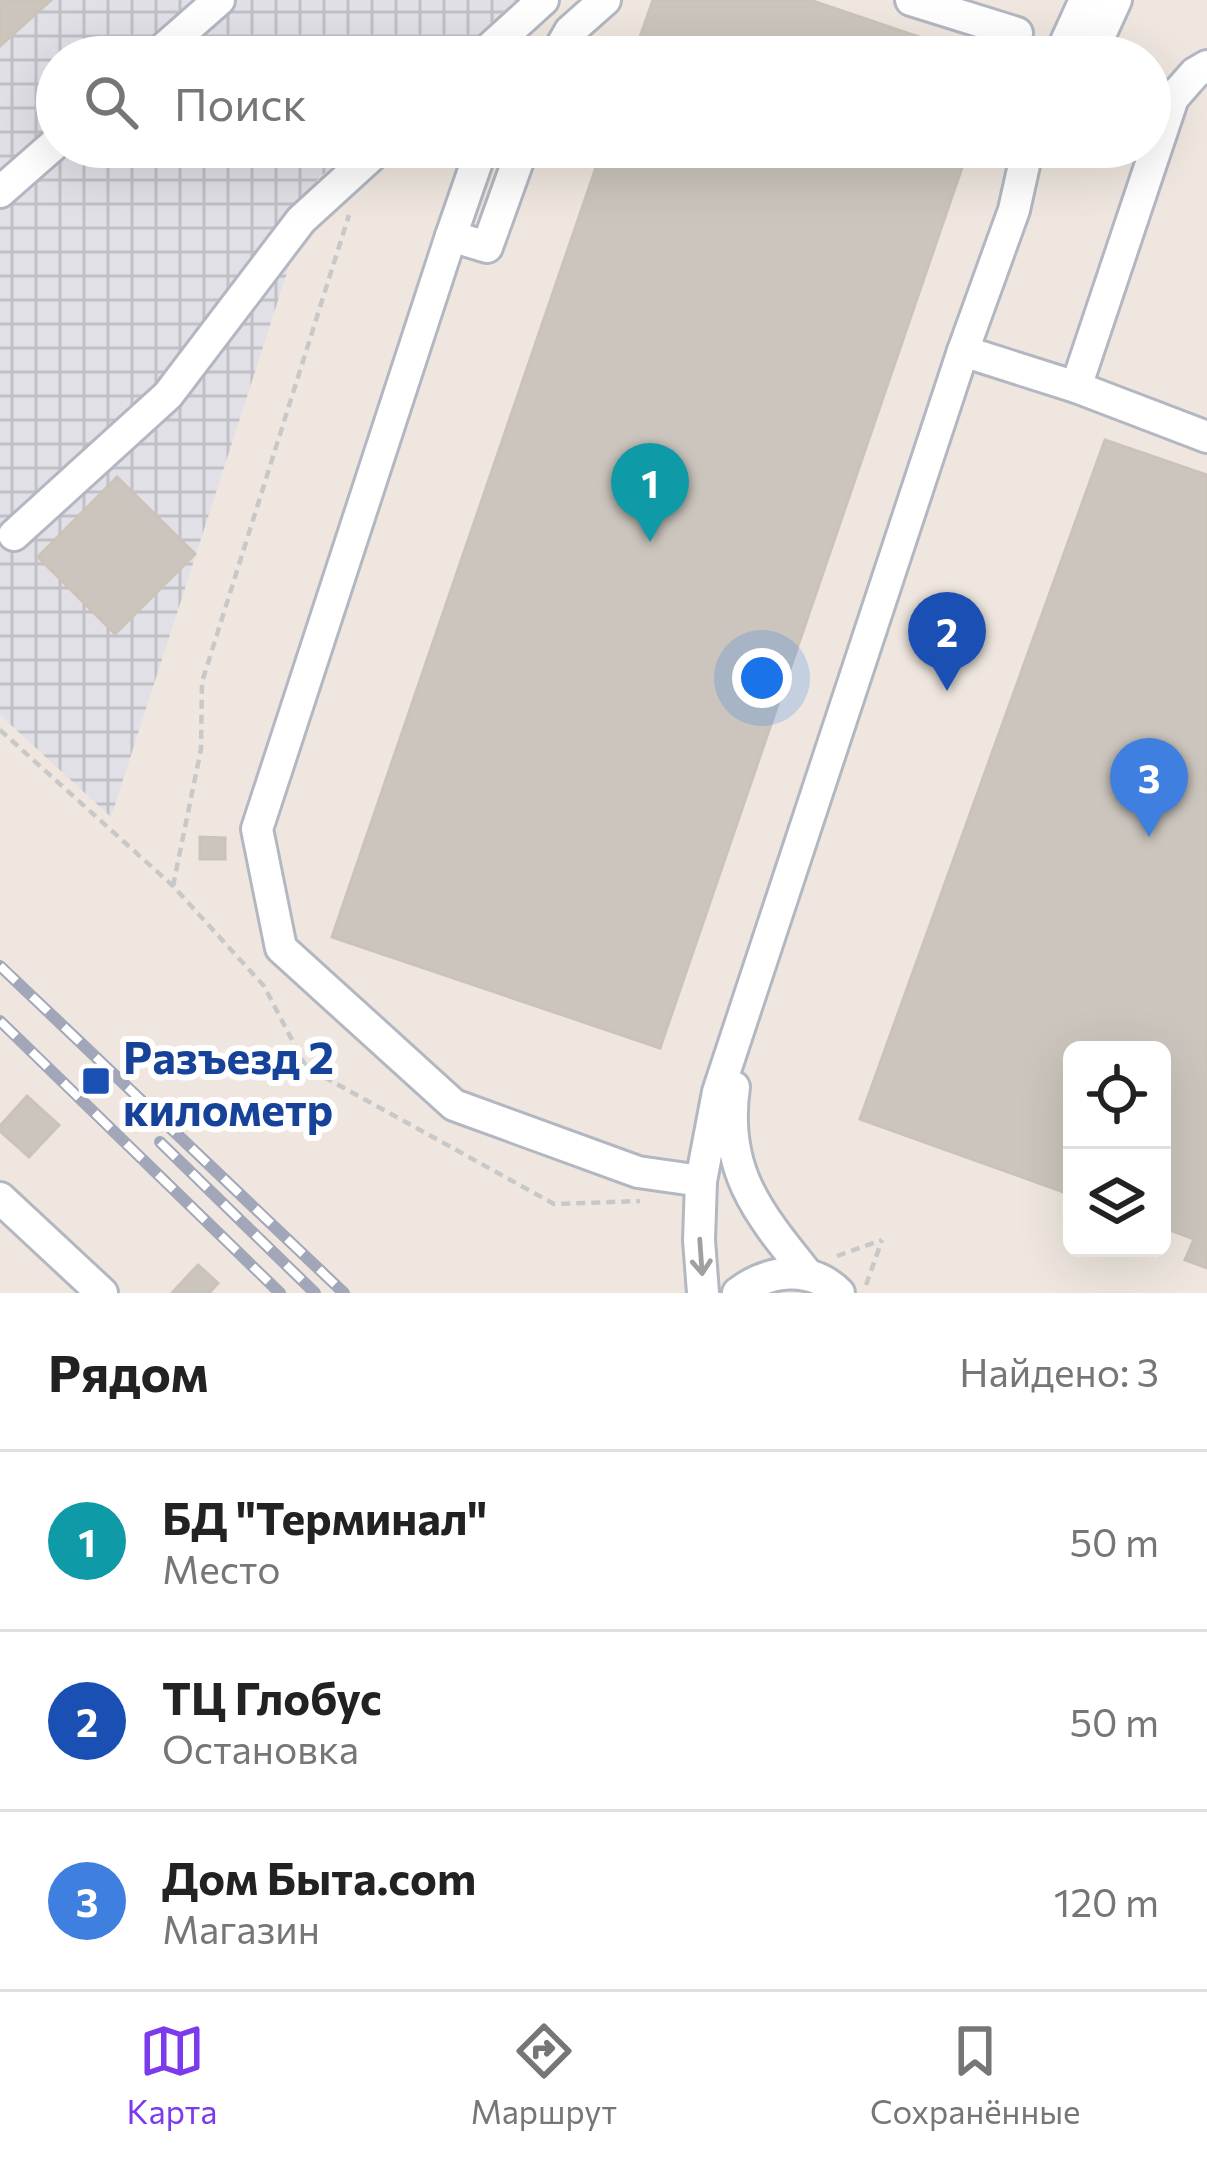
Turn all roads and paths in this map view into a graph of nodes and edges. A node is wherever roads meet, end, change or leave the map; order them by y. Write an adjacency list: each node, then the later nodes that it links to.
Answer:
1 (219, 0): 8 (lane)
2 (605, 0): 11 (lane)
3 (911, 0): 7 (lane)
4 (1085, 0): 12 (lane)
5 (1116, 0): 13 (lane)
6 (537, 6): 9 (lane); 10 (lane)
7 (1017, 33)
8 (178, 36)
9 (503, 36)
10 (523, 36)
11 (567, 36)
12 (1069, 36)
13 (1100, 36)
14 (1207, 66): 15 (lane)
15 (1171, 104)
16 (36, 160): 23 (lane)
17 (358, 168): 30 (lane)
18 (475, 168): 26 (lane)
19 (516, 168): 26 (lane)
20 (1023, 168): 25 (lane)
21 (1036, 168): 25 (lane)
22 (1150, 168): 28 (lane)
23 (0, 192)
24 (352, 206): 31 (path)
25 (1014, 210): 27 (lane)
26 (451, 236): 33 (lane)
27 (963, 351): 28 (lane); 32 (lane)
28 (1076, 387): 29 (lane)
29 (1207, 437)
30 (14, 535)
31 (173, 886)
32 (743, 1020): 33 (lane); 35 (lane)
33 (701, 1181): 37 (lane, one-way to 37)
34 (0, 1198): 36 (lane)
35 (834, 1285): 35 (path); 38 (lane)
36 (90, 1290)
37 (704, 1293)
38 (738, 1293)

